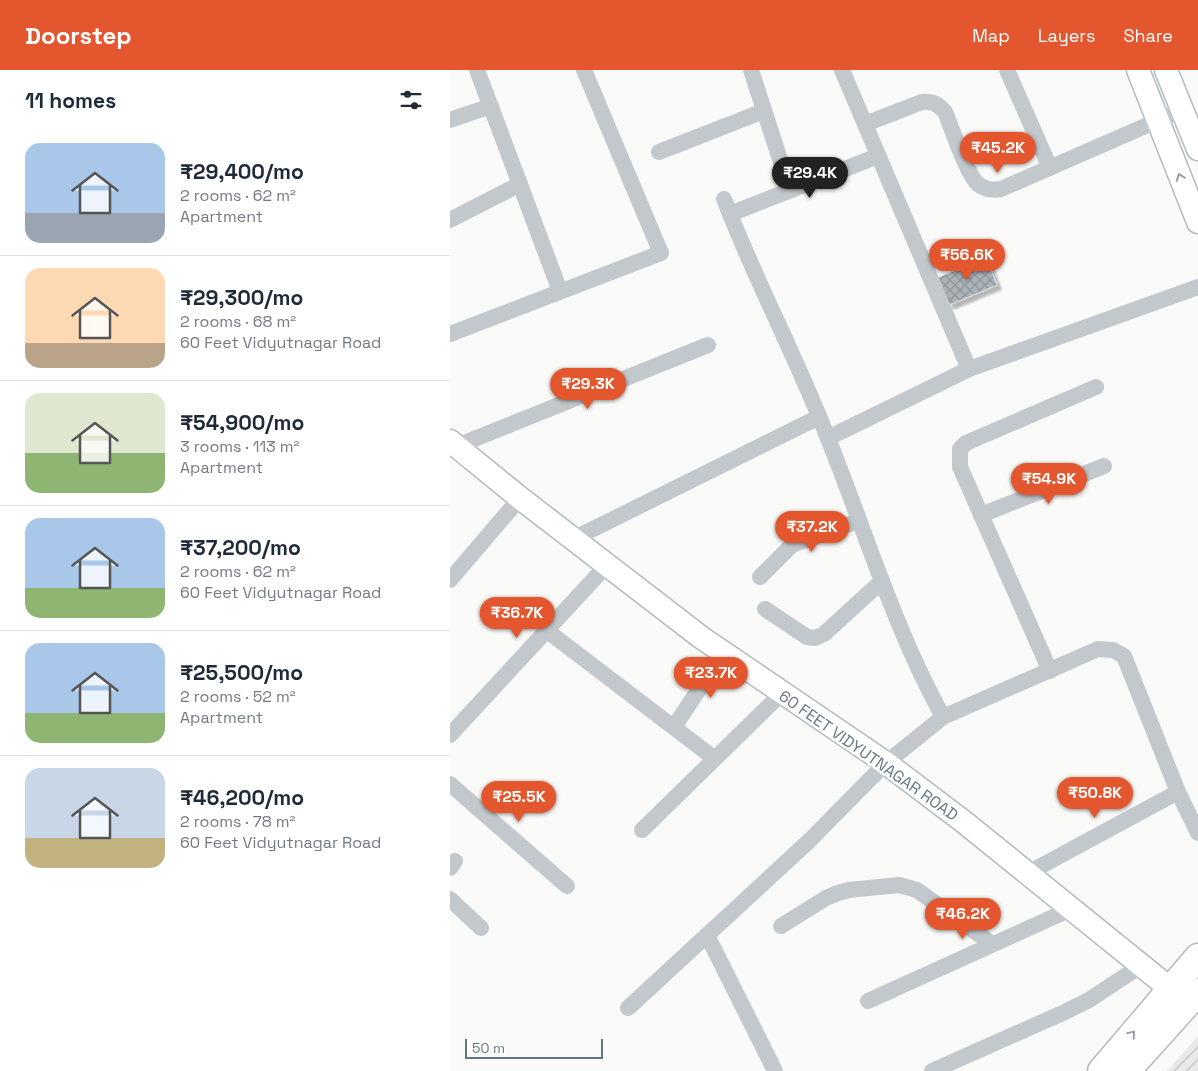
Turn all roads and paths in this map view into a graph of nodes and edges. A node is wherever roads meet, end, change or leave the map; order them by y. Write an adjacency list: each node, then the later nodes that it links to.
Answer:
1 (477, 70): 8 (street)
2 (584, 70): 23 (street)
3 (751, 70): 10 (street)
4 (842, 70): 13 (street)
5 (1007, 70): 17 (street)
6 (1138, 70): 12 (street)
7 (1166, 70): 9 (street)
8 (490, 106): 11 (street); 18 (street)
9 (1182, 110): 12 (street); 14 (street)
10 (764, 111): 15 (street); 19 (street)
11 (450, 120)
12 (1158, 120): 17 (street); 21 (street, one-way to 12)
13 (865, 124): 16 (street); 17 (street)
14 (1198, 149)
15 (659, 152)
16 (878, 156): 19 (street); 26 (street)
17 (1050, 168)
18 (520, 184): 20 (street); 23 (street)
19 (790, 190): 28 (street)
20 (450, 220)
21 (1198, 222)
22 (1198, 286): 26 (street)
23 (560, 291): 24 (street)
24 (450, 334)
25 (708, 345): 30 (street)
26 (970, 369): 29 (street)
27 (1096, 387): 33 (street)
28 (820, 417): 29 (street); 35 (street)
29 (828, 438): 34 (street)
30 (453, 444): 32 (street, 60 FEET VIDYUTNAGAR ROAD)
31 (1104, 466): 33 (street)
32 (520, 498): 35 (street, 60 FEET VIDYUTNAGAR ROAD); 38 (street)
33 (982, 516): 43 (street)
34 (858, 520): 37 (street); 39 (street)
35 (573, 539): 36 (street, 60 FEET VIDYUTNAGAR ROAD)
36 (607, 565): 41 (street); 42 (street, 60 FEET VIDYUTNAGAR ROAD)
37 (760, 577)
38 (450, 580)
39 (882, 581): 40 (street); 45 (street)
40 (765, 609)
41 (546, 630): 46 (street); 47 (street)
42 (724, 653): 44 (street, 60 FEET VIDYUTNAGAR ROAD); 46 (street)
43 (1050, 671): 45 (street); 51 (street)
44 (781, 694): 48 (street); 49 (street, 60 FEET VIDYUTNAGAR ROAD)
45 (943, 717): 49 (street)
46 (674, 728): 48 (street)
47 (450, 735)
48 (714, 758): 52 (street)
49 (886, 763): 54 (street, 60 FEET VIDYUTNAGAR ROAD); 60 (street)
50 (450, 784): 55 (street)
51 (1178, 792): 53 (street); 54 (street)
52 (642, 830)
53 (1198, 833)
54 (1028, 873): 57 (street, 60 FEET VIDYUTNAGAR ROAD)
55 (567, 886)
56 (450, 899): 59 (street)
57 (1071, 908): 61 (street); 63 (street, 60 FEET VIDYUTNAGAR ROAD)
58 (781, 926): 61 (street)
59 (482, 928)
60 (707, 935): 66 (street); 67 (street)
61 (992, 944): 65 (street)
62 (1198, 957): 64 (main road)
63 (1142, 965): 64 (street, 60 FEET VIDYUTNAGAR ROAD); 68 (street)
64 (1185, 995): 69 (main road, one-way to 64); 70 (main road)
65 (868, 1001)
66 (628, 1008)
67 (775, 1071)
68 (932, 1071)
69 (1101, 1071)
70 (1127, 1071)

